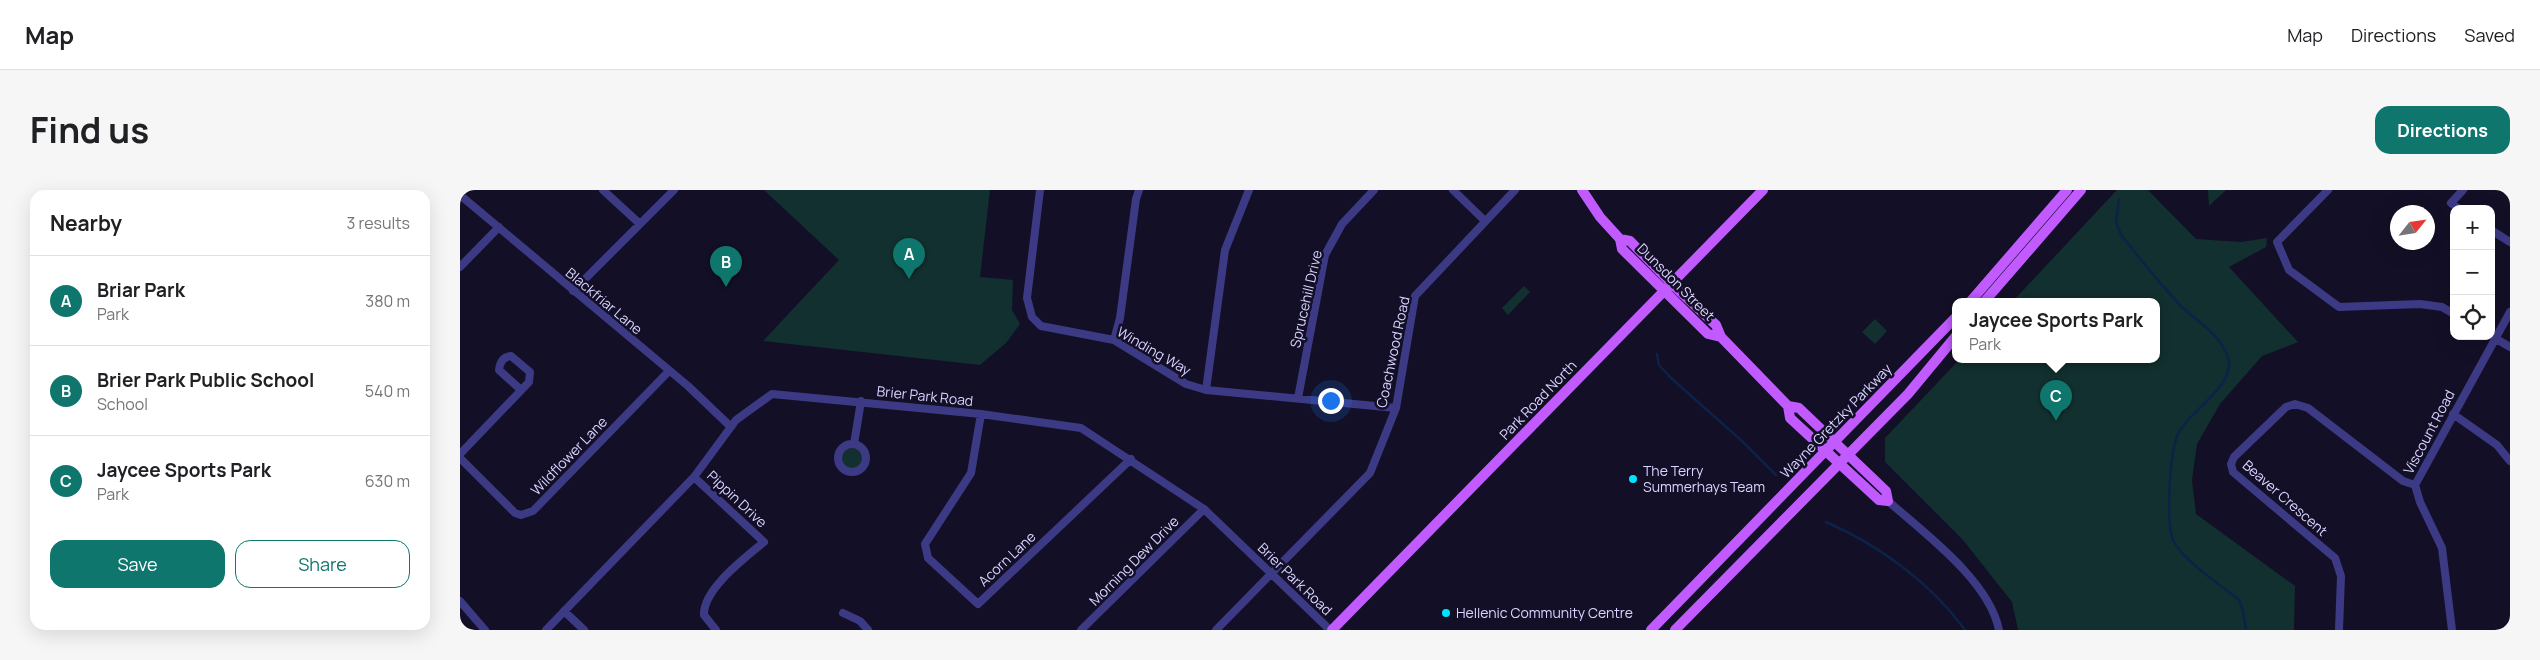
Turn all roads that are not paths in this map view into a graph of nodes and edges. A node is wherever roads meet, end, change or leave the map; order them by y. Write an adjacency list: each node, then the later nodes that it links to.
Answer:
1 (603, 190): 18 (street)
2 (674, 190): 18 (street)
3 (1040, 190): 35 (street, Winding Way)
4 (1139, 190): 35 (street)
5 (1248, 190): 41 (street)
6 (1374, 190): 42 (street, Sprucehill Drive)
7 (1453, 190): 17 (street)
8 (1515, 190): 17 (street, Coachwood Road)
9 (1582, 190): 21 (main road, Dunsdon Street)
10 (1763, 190): 24 (main road, Park Road North)
11 (2067, 190): 27 (main road)
12 (2080, 190): 28 (main road)
13 (2328, 190): 29 (street)
14 (2463, 190): 16 (street)
15 (460, 194): 19 (street, Blackfriar Lane)
16 (2454, 205)
17 (1484, 220): 45 (street, Coachwood Road)
18 (640, 224): 25 (street)
19 (499, 227): 23 (street); 25 (street, Blackfriar Lane)
20 (2495, 233): 22 (street)
21 (1620, 239): 24 (main road, Dunsdon Street); 26 (main road, Dunsdon Street)
22 (2510, 242)
23 (460, 267)
24 (1672, 284): 26 (main road, Park Road North); 33 (main road, Dunsdon Street)
25 (573, 291): 39 (street, Blackfriar Lane)
26 (1664, 292): 33 (main road, Dunsdon Street); 73 (main road, Park Road North)
27 (1973, 298)
28 (1987, 298)
29 (2450, 312)
30 (2510, 312): 32 (street, Viscount Road)
31 (1952, 321): 49 (main road, Wayne Gretzky Parkway)
32 (2495, 334)
33 (1721, 337): 44 (main road, Dunsdon Street)
34 (2495, 338): 38 (street)
35 (1114, 340): 41 (street, Winding Way)
36 (2491, 340): 47 (street, Viscount Road)
37 (1952, 341): 53 (main road)
38 (2510, 347)
39 (669, 371): 48 (street, Blackfriar Lane); 54 (street, Wildflower Lane)
40 (521, 390): 40 (street); 52 (street)
41 (1206, 390): 42 (street, Winding Way)
42 (1298, 398): 45 (street, Winding Way)
43 (861, 401): 46 (street, Brier Park Road); 48 (street, Brier Park Road); 50 (street)
44 (1788, 406): 49 (main road, Dunsdon Street); 51 (main road, Dunsdon Street)
45 (1396, 408): 62 (street, Coachwood Road)
46 (982, 414): 55 (street, Brier Park Road); 55 (street, Acorn Lane)
47 (2453, 414): 56 (street); 59 (street, Viscount Road)
48 (731, 426): 58 (street, Brier Park Road)
49 (1835, 442): 51 (main road, Wayne Gretzky Parkway); 53 (main road, Dunsdon Street)
50 (854, 444)
51 (1826, 452): 57 (main road, Dunsdon Street); 74 (main road, Wayne Gretzky Parkway)
52 (460, 454)
53 (1848, 454): 57 (main road); 60 (main road, Dunsdon Street)
54 (460, 458)
55 (1131, 459): 61 (street, Brier Park Road)
56 (2510, 461)
57 (1838, 464): 60 (main road, Dunsdon Street); 75 (main road)
58 (694, 477): 64 (street, Brier Park Road); 69 (street, Pippin Drive)
59 (2415, 485): 77 (street, Beaver Crescent); 78 (street, Viscount Road)
60 (1888, 501): 76 (street, Dunsdon Street)
61 (1204, 509): 62 (street, Brier Park Road); 71 (street, Morning Dew Drive)
62 (1272, 574): 72 (street); 73 (street, Brier Park Road)
63 (460, 601): 66 (street)
64 (564, 611): 67 (street, Brier Park Road); 68 (street)
65 (843, 613): 70 (street)
66 (485, 630)
67 (546, 630)
68 (584, 630)
69 (716, 630)
70 (868, 630)
71 (1081, 630)
72 (1216, 630)
73 (1331, 630)
74 (1651, 630)
75 (1674, 630)
76 (1999, 630)
77 (2339, 630)
78 (2452, 630)

